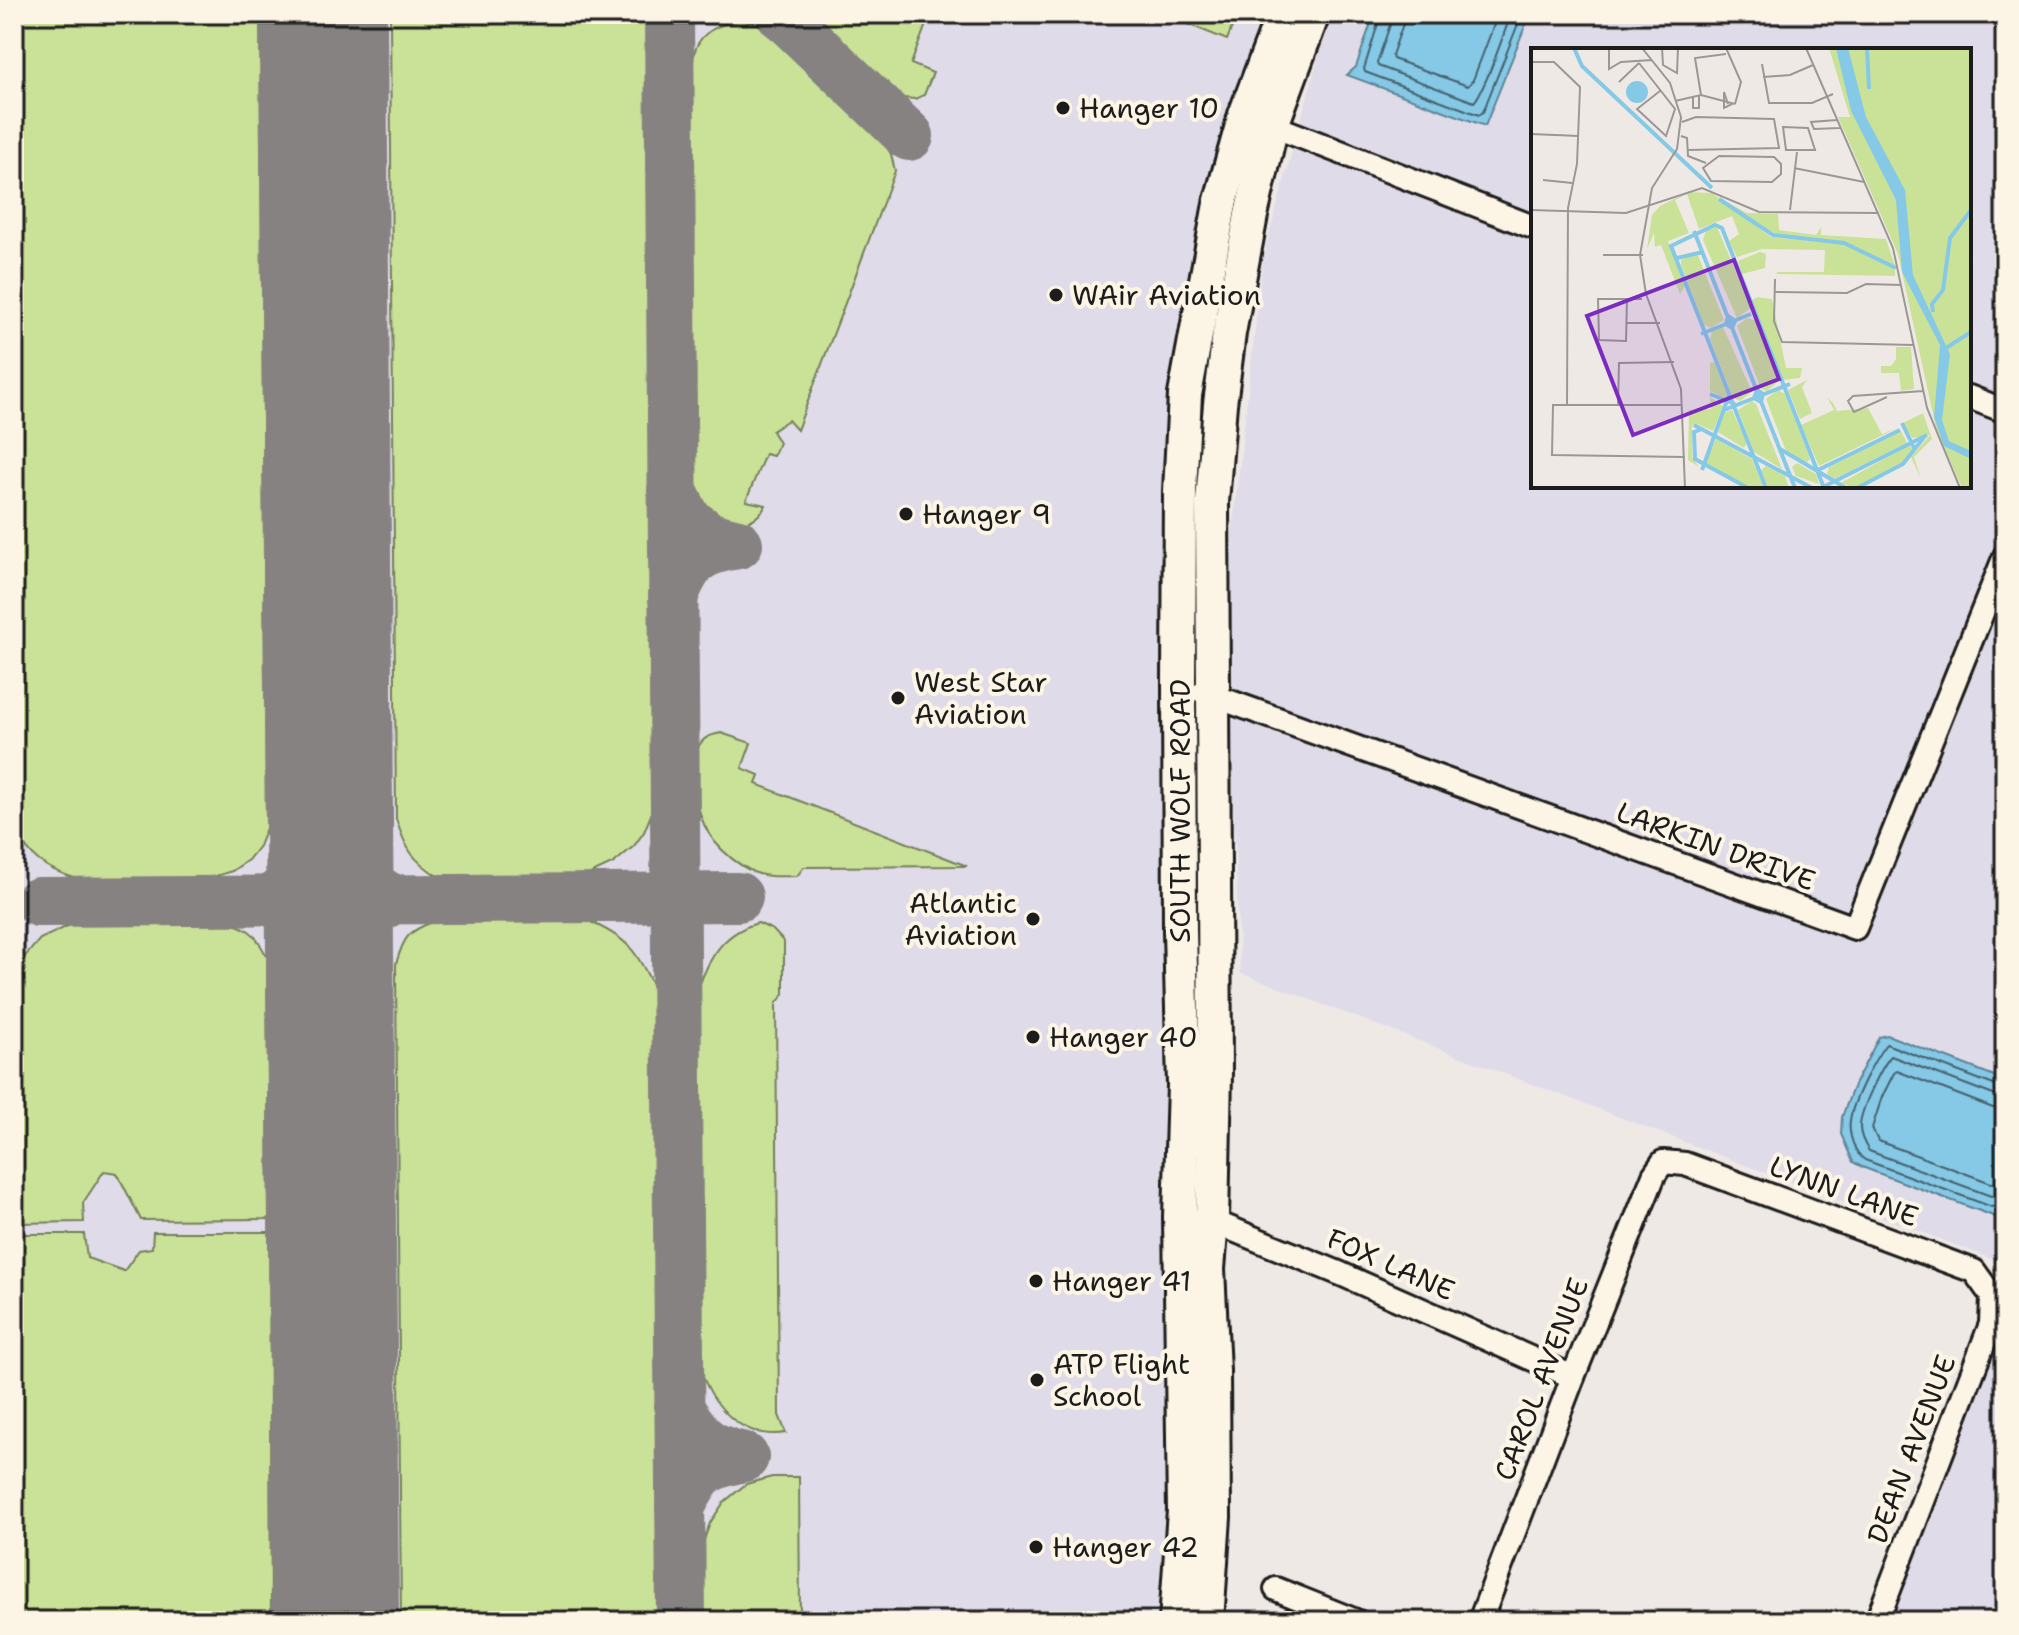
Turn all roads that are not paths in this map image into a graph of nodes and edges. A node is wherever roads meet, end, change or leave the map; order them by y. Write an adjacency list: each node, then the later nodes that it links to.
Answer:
1 (1283, 14): 3 (main road, SOUTH WOLF ROAD)
2 (1313, 14): 3 (main road, SOUTH WOLF ROAD)
3 (1258, 120): 4 (street); 8 (main road, SOUTH WOLF ROAD); 9 (main road, SOUTH WOLF ROAD)
4 (1531, 226)
5 (1971, 398): 6 (street)
6 (2005, 411)
7 (2005, 556): 9 (street, LARKIN DRIVE)
8 (1179, 683): 9 (street, LARKIN DRIVE); 11 (main road, SOUTH WOLF ROAD)
9 (1212, 695): 12 (main road, SOUTH WOLF ROAD)
10 (1663, 1162): 13 (street, LYNN LANE); 14 (street, CAROL AVENUE)
11 (1180, 1217): 12 (street, FOX LANE); 16 (main road, SOUTH WOLF ROAD)
12 (1212, 1221): 14 (street, FOX LANE); 17 (main road, SOUTH WOLF ROAD)
13 (1992, 1296): 20 (street, DEAN AVENUE)
14 (1573, 1377): 19 (street, CAROL AVENUE)
15 (1276, 1589): 18 (street)
16 (1176, 1621)
17 (1207, 1621)
18 (1356, 1621)
19 (1480, 1621)
20 (1877, 1621)

